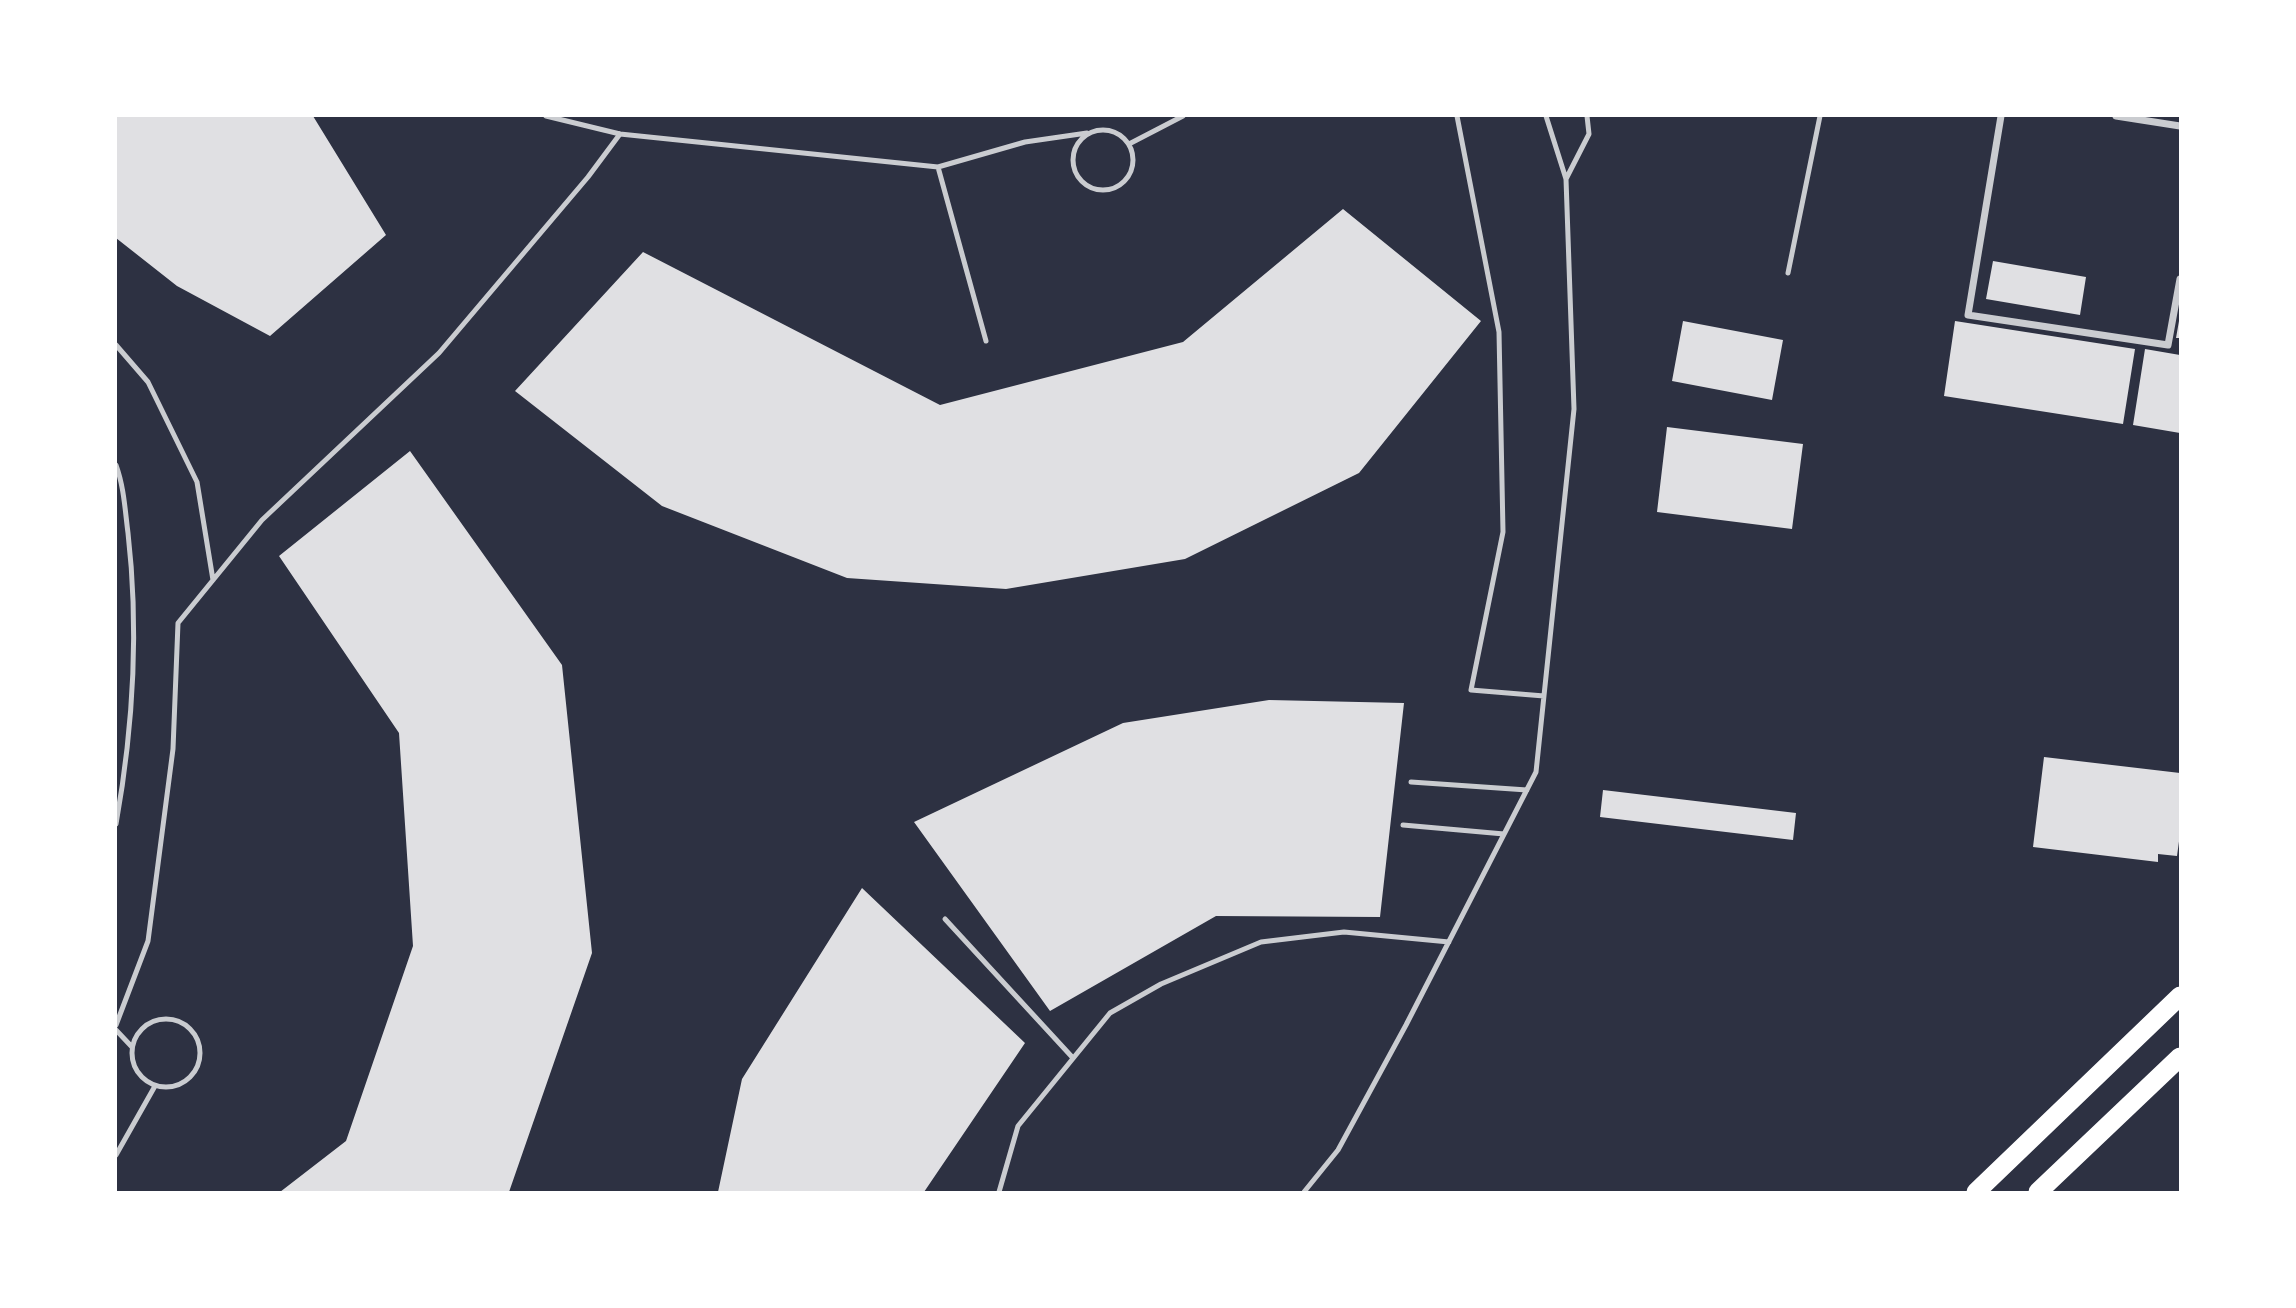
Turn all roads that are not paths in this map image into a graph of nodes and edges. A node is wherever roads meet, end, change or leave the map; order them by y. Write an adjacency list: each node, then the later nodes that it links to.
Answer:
1 (547, 116): 10 (lane)
2 (1182, 116): 12 (lane)
3 (1457, 116): 21 (lane)
4 (1546, 116): 14 (lane)
5 (1587, 116): 14 (lane)
6 (1820, 116): 15 (lane)
7 (2001, 116): 16 (street)
8 (2116, 116): 9 (street)
9 (2180, 126)
10 (620, 134): 13 (lane); 20 (lane)
11 (1087, 134): 12 (lane); 12 (lane); 13 (lane)
12 (1129, 144)
13 (938, 166): 17 (lane)
14 (1566, 179): 21 (lane)
15 (1787, 273)
16 (2180, 279)
17 (986, 341)
18 (116, 345): 20 (lane)
19 (116, 464): 24 (lane)
20 (213, 580): 30 (lane)
21 (1544, 696): 23 (lane)
22 (1410, 782): 23 (lane)
23 (1527, 790): 26 (lane)
24 (116, 824)
25 (1403, 825): 26 (lane)
26 (1504, 834): 28 (lane)
27 (945, 919): 33 (lane)
28 (1449, 942): 33 (lane); 37 (lane)
29 (2180, 996): 38 (highway)
30 (116, 1027): 31 (lane)
31 (132, 1047): 34 (lane); 34 (lane)
32 (2180, 1057): 39 (highway)
33 (1073, 1058): 36 (lane)
34 (155, 1086): 35 (lane)
35 (116, 1155)
36 (999, 1192)
37 (1304, 1192)
38 (1976, 1192)
39 (2038, 1192)

